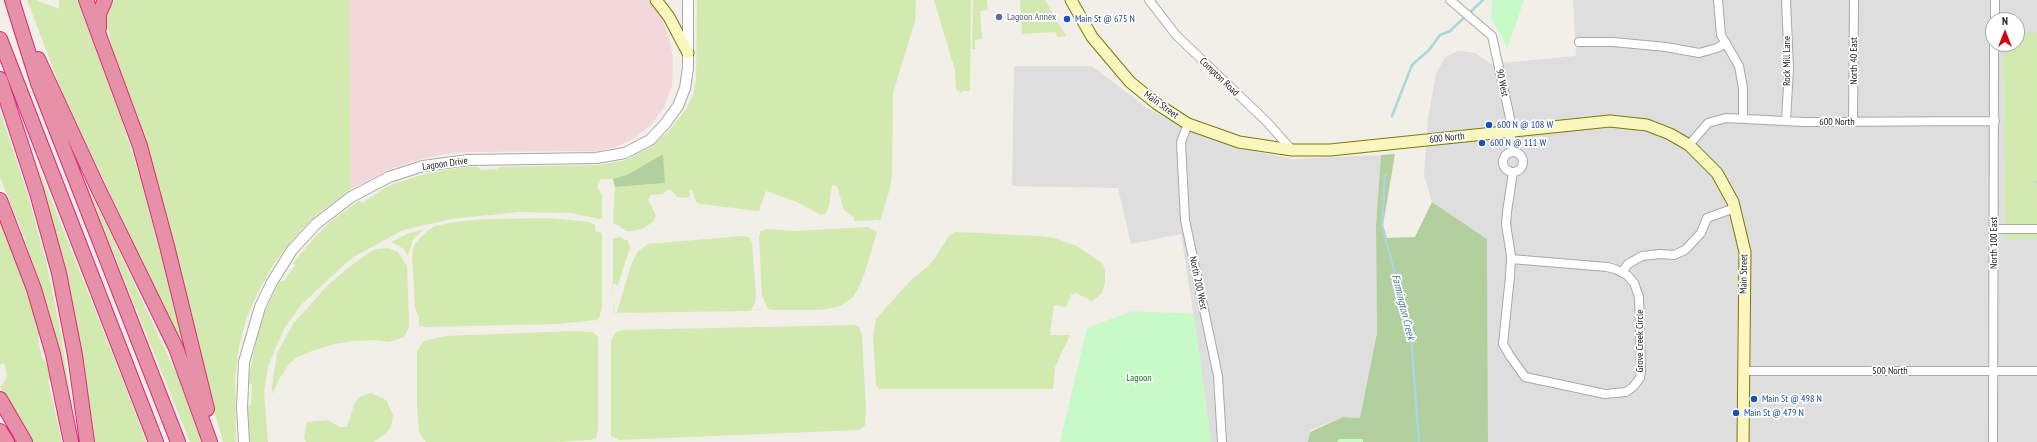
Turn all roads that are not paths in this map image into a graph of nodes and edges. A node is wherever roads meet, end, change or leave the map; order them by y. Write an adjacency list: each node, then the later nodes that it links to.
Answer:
1 (12, 0): 14 (highway)
2 (86, 0): 16 (highway)
3 (105, 0): 16 (highway)
4 (656, 0): 20 (main road)
5 (688, 0): 20 (street, Lagoon Drive)
6 (1071, 0): 27 (main road, Main Street)
7 (1149, 0): 30 (street, Compton Road)
8 (1450, 0): 28 (street, 90 West)
9 (1718, 0): 18 (street)
10 (1786, 0): 23 (street, Rock Mill Lane)
11 (1854, 0): 26 (street, North 40 East)
12 (1995, 0): 13 (street)
13 (1995, 12)
14 (20, 22): 49 (highway); 50 (highway)
15 (0, 39): 48 (highway)
16 (102, 42): 51 (highway)
17 (1579, 42): 18 (street)
18 (1726, 43): 22 (street)
19 (1994, 52): 24 (street, North 100 East)
20 (688, 53): 52 (street, Lagoon Drive)
21 (0, 79): 47 (highway)
22 (1743, 119): 23 (street, 600 North); 29 (street, 600 North)
23 (1786, 121): 26 (street, 600 North)
24 (1995, 121): 26 (street, 600 North); 35 (street, North 100 East)
25 (1625, 122): 28 (main road, 600 North); 29 (main road, Main Street)
26 (1853, 122)
27 (1188, 124): 30 (main road, Main Street); 53 (street, North 200 West)
28 (1511, 131): 30 (main road, 600 North); 31 (street, 90 West)
29 (1689, 145): 34 (main road, Main Street)
30 (1292, 150)
31 (1512, 152): 32 (street); 32 (street)
32 (1513, 172): 37 (street, Grove Creek Circle)
33 (0, 200): 46 (highway)
34 (1735, 208): 38 (street); 39 (main road, Main Street)
35 (1994, 229): 36 (street); 40 (street, North 100 East)
36 (2037, 229)
37 (1511, 259): 38 (street); 38 (street, Grove Creek Circle)
38 (1622, 272)
39 (1743, 371): 40 (street, 500 North); 54 (main road, Main Street)
40 (1994, 371): 41 (street, 500 North); 55 (street, North 100 East)
41 (2037, 371)
42 (0, 399): 45 (highway)
43 (0, 431): 44 (highway)
44 (7, 442)
45 (25, 442)
46 (71, 442)
47 (87, 442)
48 (156, 442)
49 (178, 442)
50 (210, 442)
51 (215, 442)
52 (244, 442)
53 (1222, 442)
54 (1743, 442)
55 (1993, 442)

